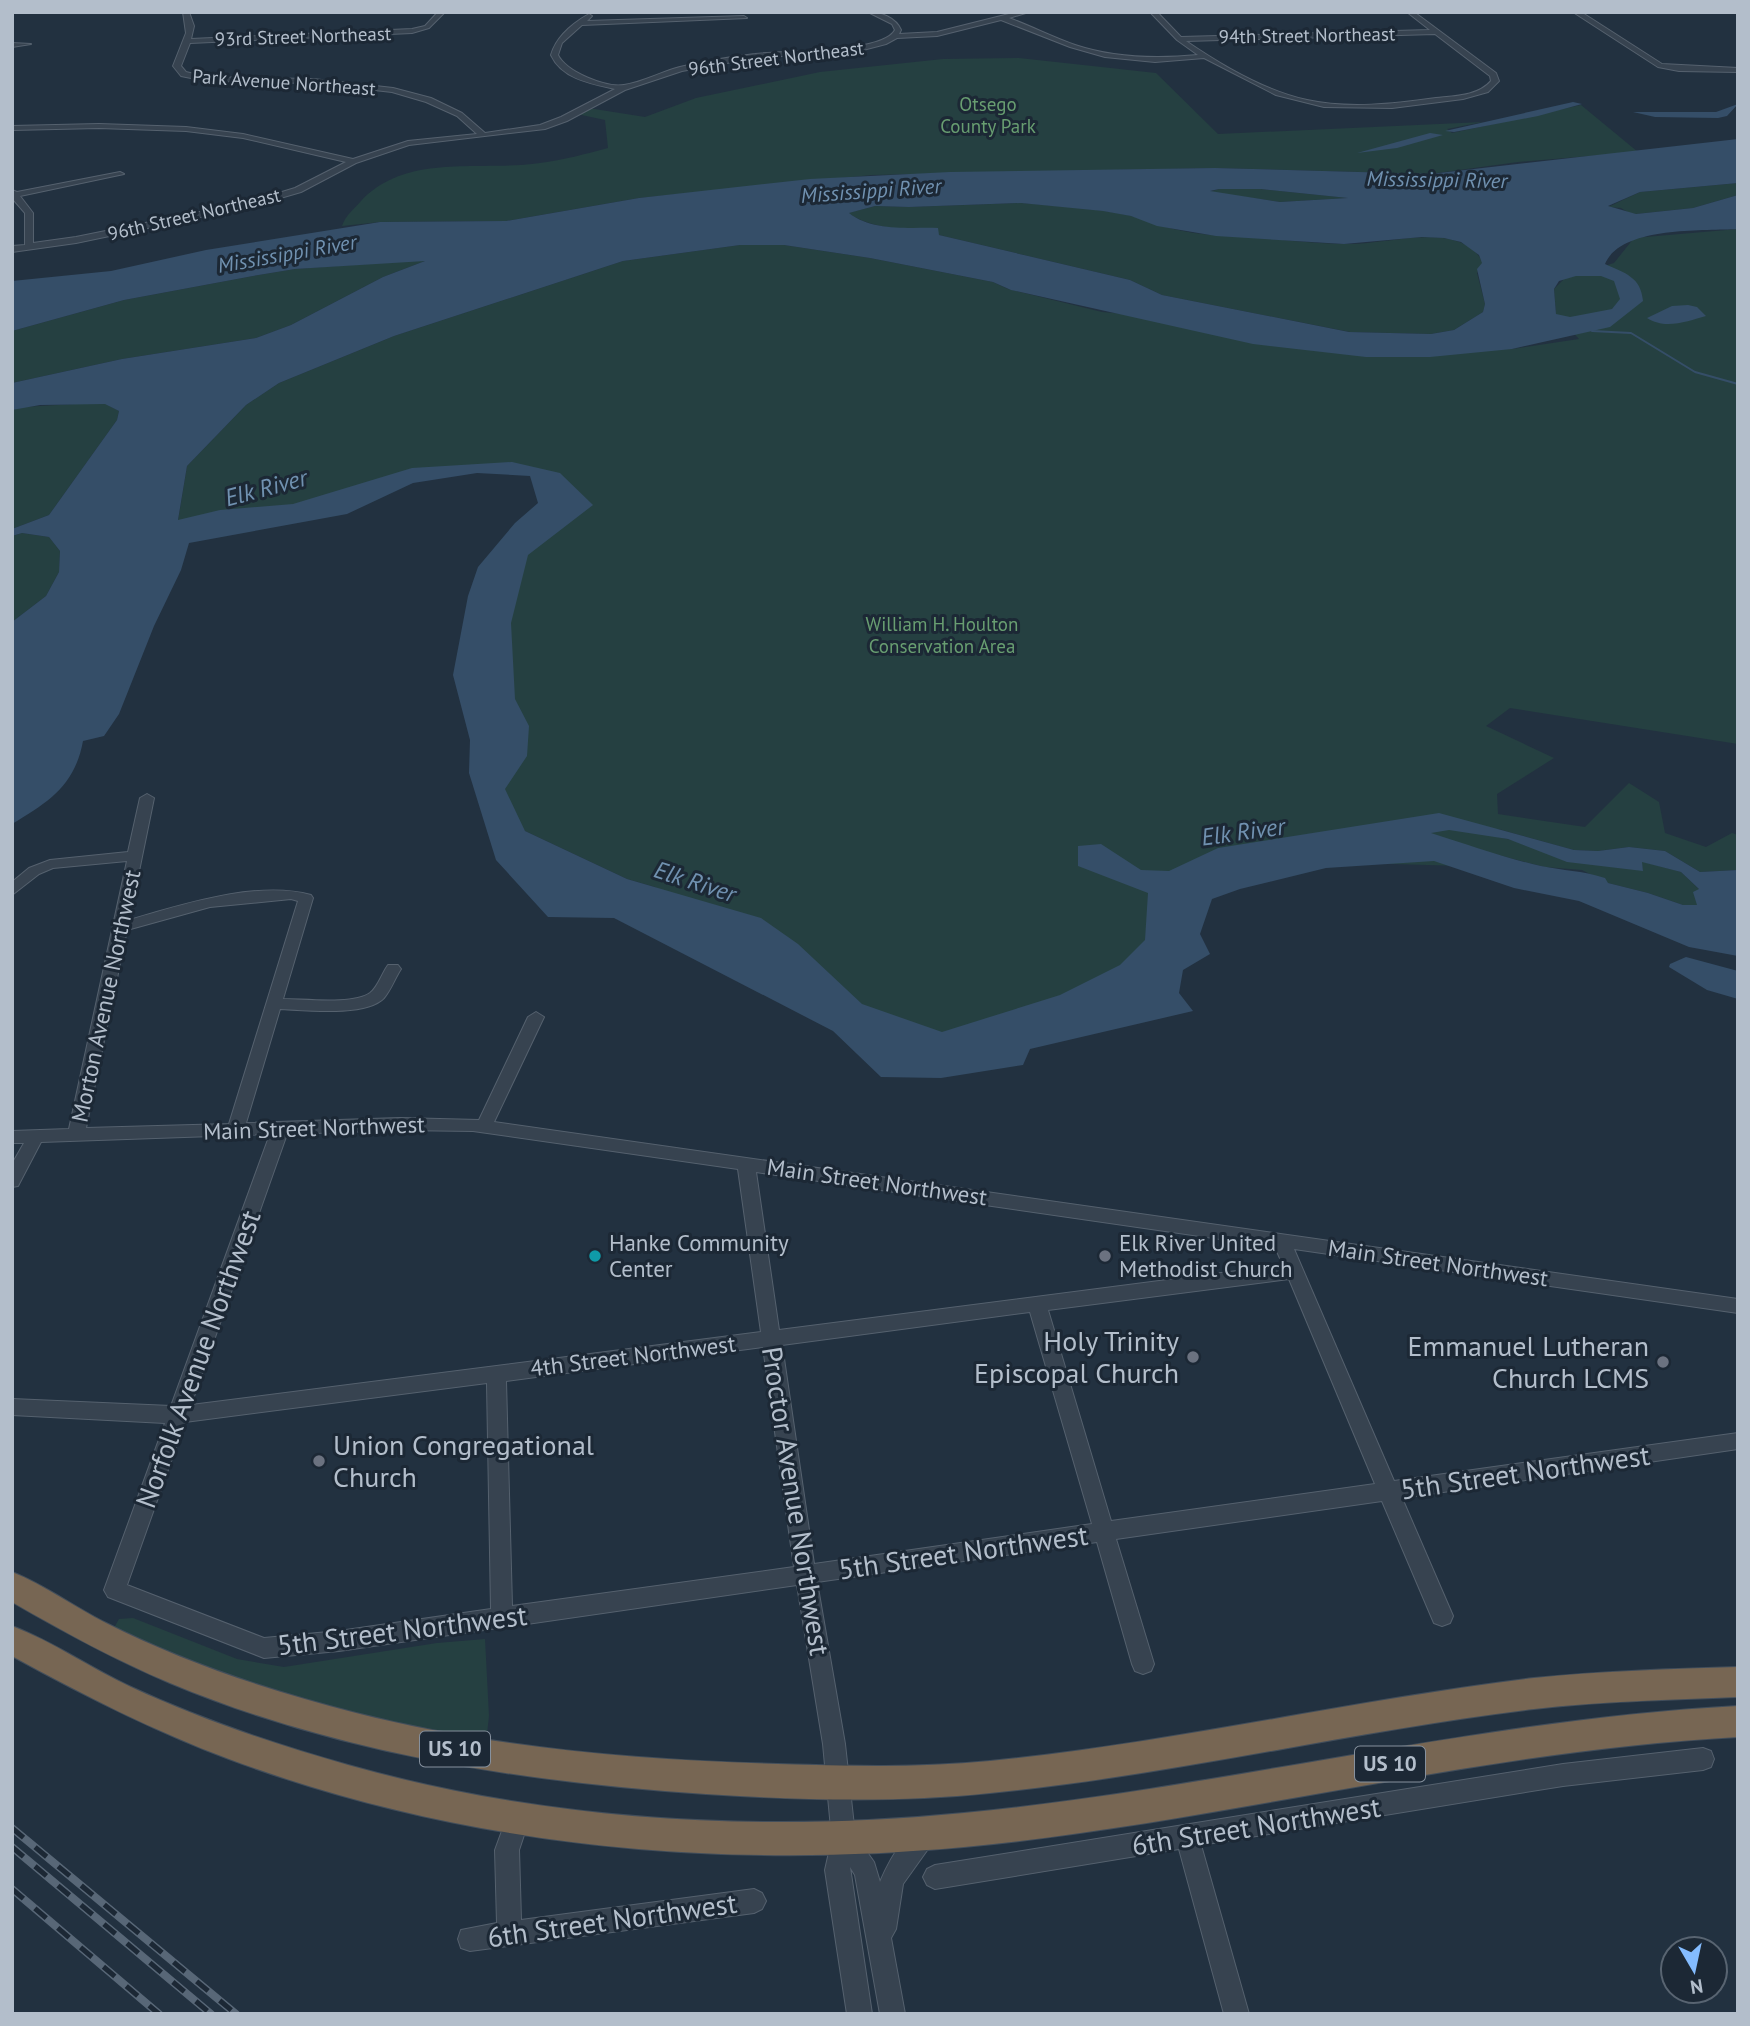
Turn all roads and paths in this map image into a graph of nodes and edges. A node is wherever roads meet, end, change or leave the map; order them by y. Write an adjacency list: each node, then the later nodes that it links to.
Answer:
1 (186, 12): 15 (street, Park Avenue Northeast)
2 (442, 12): 15 (street, 93rd Street Northeast)
3 (593, 12): 11 (street)
4 (871, 12): 13 (street)
5 (1026, 12): 10 (street)
6 (1153, 12): 14 (street)
7 (1410, 12): 12 (street)
8 (1576, 12): 19 (street)
9 (744, 18): 11 (street)
10 (1002, 18): 13 (street); 18 (street, 94th Street Northeast)
11 (582, 23): 20 (street)
12 (1436, 32): 14 (street, 94th Street Northeast); 18 (street)
13 (895, 36): 20 (street, 96th Street Northeast)
14 (1179, 38): 18 (street)
15 (187, 41): 22 (street, Park Avenue Northeast)
16 (28, 44): 17 (street)
17 (12, 45)
18 (1206, 56)
19 (1738, 70)
20 (622, 88): 22 (street, 96th Street Northeast)
21 (12, 128): 23 (street)
22 (483, 135): 23 (street, 96th Street Northeast)
23 (353, 161): 26 (street, 96th Street Northeast)
24 (120, 174): 25 (street)
25 (14, 193): 26 (street)
26 (30, 247): 27 (street, 96th Street Northeast)
27 (12, 249)
28 (146, 798): 29 (street, Morton Avenue Northwest)
29 (135, 856): 30 (street); 31 (street, Morton Avenue Northwest)
30 (12, 890)
31 (120, 927): 33 (street); 38 (street, Morton Avenue Northwest)
32 (393, 969): 33 (street)
33 (275, 1004): 37 (street)
34 (536, 1017): 35 (street)
35 (484, 1126): 36 (street, Main Street Northwest); 41 (street, Main Street Northwest)
36 (280, 1129): 37 (street, Main Street Northwest); 50 (street, Norfolk Avenue Northwest)
37 (235, 1130): 38 (street, Main Street Northwest)
38 (76, 1136): 40 (street, Main Street Northwest)
39 (12, 1137): 40 (street, Main Street Northwest)
40 (34, 1137): 42 (street)
41 (746, 1163): 43 (street, Main Street Northwest); 47 (street, Proctor Avenue Northwest)
42 (12, 1181)
43 (1281, 1240): 44 (street); 46 (street, Main Street Northwest)
44 (1294, 1271): 45 (street, 4th Street Northwest); 52 (street)
45 (1037, 1304): 47 (street, 4th Street Northwest); 53 (street)
46 (1738, 1306)
47 (771, 1338): 48 (street, 4th Street Northwest); 54 (street, Proctor Avenue Northwest)
48 (496, 1374): 50 (street, 4th Street Northwest); 58 (street)
49 (12, 1407): 50 (street, 4th Street Northwest)
50 (177, 1414): 56 (street, Norfolk Avenue Northwest)
51 (1738, 1441): 52 (street, 5th Street Northwest)
52 (1391, 1491): 53 (street, 5th Street Northwest); 57 (street)
53 (1105, 1533): 54 (street, 5th Street Northwest); 60 (street)
54 (805, 1573): 58 (street, 5th Street Northwest); 64 (street, Proctor Avenue Northwest)
55 (12, 1586): 64 (highway, US 10)
56 (115, 1590): 58 (street, 5th Street Northwest)
57 (1442, 1616)
58 (502, 1618)
59 (12, 1640): 65 (highway, US 10)
60 (1143, 1664)
61 (1738, 1682): 64 (highway, US 10)
62 (1738, 1721): 66 (highway, US 10)
63 (1703, 1759): 67 (street, 6th Street Northwest)
64 (838, 1784): 68 (street, Proctor Avenue Northwest)
65 (518, 1817): 68 (highway, US 10); 71 (street)
66 (928, 1833): 68 (highway, US 10); 73 (street)
67 (1187, 1838): 69 (street, 6th Street Northwest); 76 (street)
68 (844, 1839): 73 (street, Proctor Avenue Northwest); 74 (street, Proctor Avenue Northwest)
69 (935, 1877)
70 (754, 1901): 71 (street, 6th Street Northwest)
71 (509, 1934): 72 (street, 6th Street Northwest)
72 (470, 1939)
73 (883, 1952): 75 (street, Proctor Avenue Northwest)
74 (860, 2014)
75 (893, 2014)
76 (1237, 2014)

